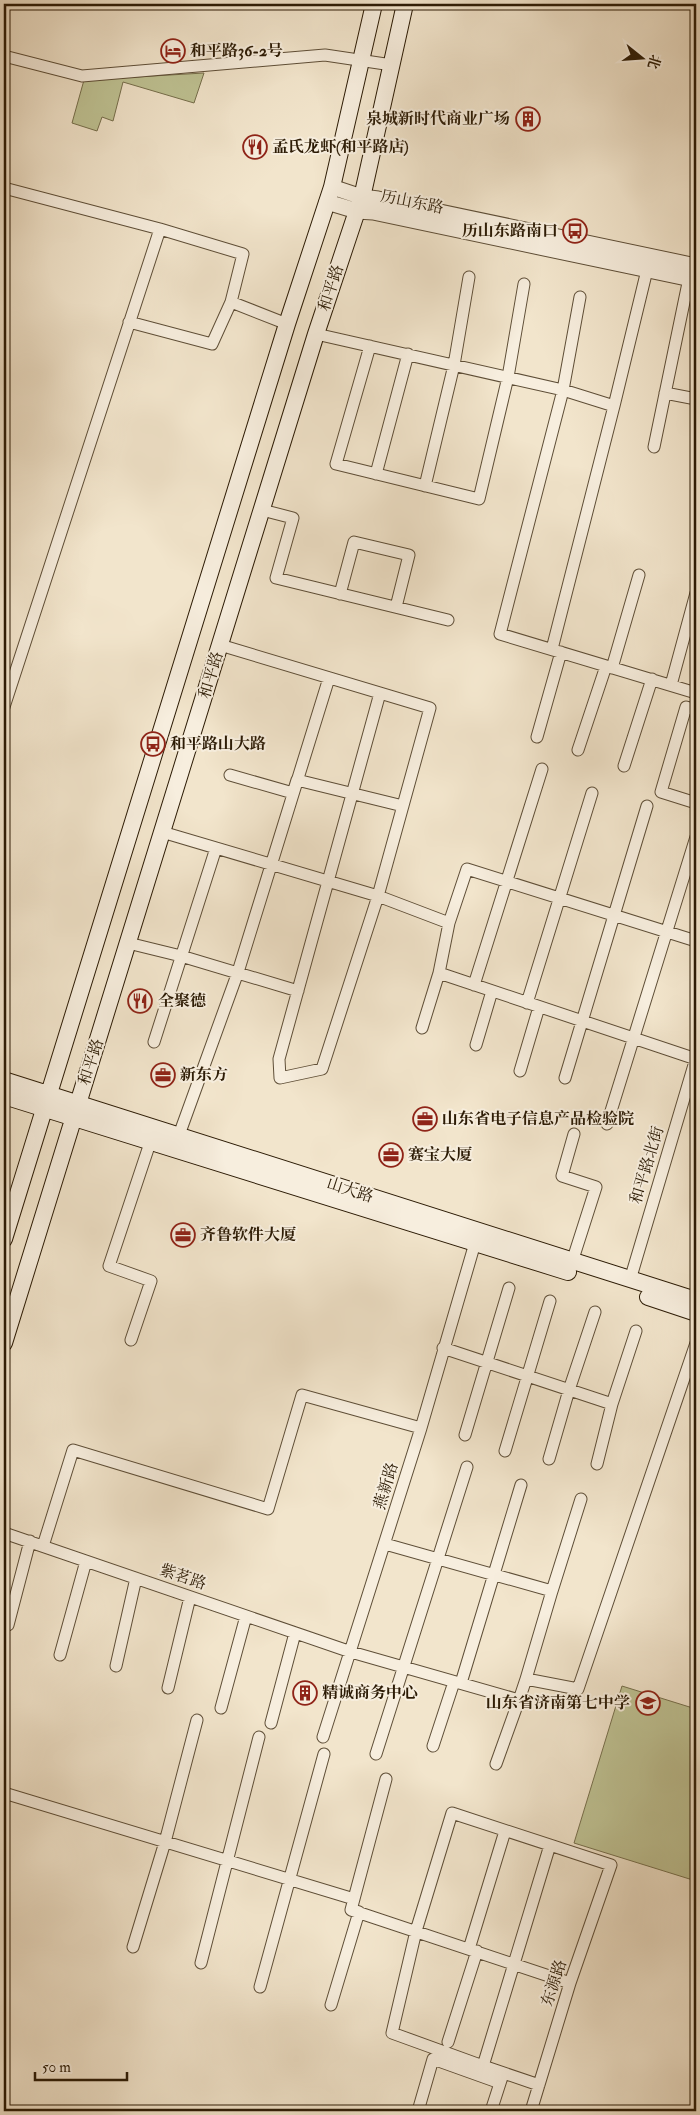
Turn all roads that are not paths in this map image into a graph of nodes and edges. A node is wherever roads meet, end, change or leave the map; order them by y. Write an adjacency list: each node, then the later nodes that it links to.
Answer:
1 (374, 4): 4 (main road, 和平路)
2 (405, 4): 5 (main road, 和平路)
3 (4, 56): 4 (street)
4 (361, 61): 5 (street); 7 (main road, 和平路)
5 (392, 65): 8 (main road, 和平路)
6 (4, 188): 9 (street)
7 (330, 194): 8 (street, 历山东路); 17 (main road, 和平路)
8 (359, 204): 10 (street, 历山东路); 11 (street, 历山东路); 18 (main road, 和平路)
9 (160, 229): 15 (street); 16 (street)
10 (647, 270): 11 (street, 历山东路); 26 (street)
11 (694, 275): 24 (street)
12 (469, 277): 21 (street)
13 (524, 284): 22 (street)
14 (580, 297): 23 (street)
15 (231, 302): 16 (street); 17 (street)
16 (129, 322): 44 (street)
17 (287, 324): 89 (main road, 和平路)
18 (316, 334): 19 (street); 30 (main road, 和平路)
19 (370, 346): 20 (street); 28 (street)
20 (408, 354): 21 (street); 28 (street)
21 (454, 365): 22 (street); 29 (street)
22 (508, 377): 23 (street); 29 (street)
23 (563, 390): 26 (street); 37 (street)
24 (665, 393): 25 (street); 27 (street)
25 (696, 399)
26 (614, 406): 37 (street)
27 (654, 447)
28 (376, 474): 29 (street)
29 (425, 486)
30 (262, 510): 33 (street); 36 (main road, 和平路)
31 (639, 575): 38 (street)
32 (696, 593): 41 (street)
33 (340, 594): 34 (street); 34 (street)
34 (396, 608): 35 (street)
35 (448, 620)
36 (220, 645): 39 (street); 58 (main road, 和平路)
37 (556, 651): 38 (street); 46 (street)
38 (609, 666): 40 (street); 47 (street)
39 (329, 678): 42 (street); 51 (street)
40 (652, 679): 41 (street); 48 (street)
41 (671, 685): 43 (street)
42 (380, 693): 54 (street); 56 (street)
43 (696, 693)
44 (4, 706)
45 (696, 710): 55 (street)
46 (538, 737)
47 (578, 750)
48 (624, 766)
49 (542, 769): 63 (street)
50 (230, 775): 52 (street)
51 (297, 780): 52 (street); 54 (street)
52 (293, 793): 61 (street)
53 (592, 793): 65 (street)
54 (353, 794): 56 (street); 62 (street)
55 (696, 803)
56 (403, 806): 64 (street)
57 (647, 806): 66 (street)
58 (162, 832): 60 (street); 70 (main road, 和平路)
59 (696, 837): 68 (street)
60 (216, 848): 61 (street); 71 (street)
61 (271, 864): 62 (street); 72 (street)
62 (329, 881): 64 (street); 75 (street)
63 (508, 881): 65 (street); 67 (street); 74 (street)
64 (378, 896): 67 (street); 75 (street)
65 (560, 897): 66 (street); 77 (street)
66 (613, 915): 68 (street); 79 (street)
67 (449, 923): 73 (street)
68 (666, 932): 69 (street); 81 (street)
69 (696, 941)
70 (128, 943): 71 (street); 90 (main road, 和平路)
71 (181, 956): 72 (street); 82 (street)
72 (238, 972): 75 (street); 93 (street)
73 (439, 973): 74 (street); 80 (street)
74 (474, 985): 76 (street)
75 (298, 990)
76 (492, 991): 77 (street); 83 (street)
77 (527, 1003): 78 (street)
78 (539, 1007): 79 (street); 85 (street)
79 (582, 1021): 81 (street); 86 (street)
80 (422, 1028)
81 (634, 1038): 84 (street); 91 (street)
82 (154, 1042)
83 (476, 1046)
84 (696, 1059): 98 (street, 和平路北街)
85 (520, 1072)
86 (565, 1078)
87 (4, 1080): 89 (main road, 山大路)
88 (4, 1096): 89 (main road, 山大路)
89 (46, 1101): 90 (main road, 山大路); 95 (main road, 和平路)
90 (76, 1110): 93 (main road, 山大路); 94 (main road, 山大路); 106 (main road, 和平路)
91 (607, 1124)
92 (574, 1134): 97 (street)
93 (179, 1135): 97 (main road, 山大路)
94 (151, 1140): 96 (main road, 山大路); 105 (street)
95 (4, 1239)
96 (475, 1243): 103 (main road, 山大路); 108 (street, 燕新路)
97 (572, 1262): 98 (main road, 山大路)
98 (630, 1280): 100 (main road, 山大路)
99 (509, 1288): 109 (street)
100 (696, 1300)
101 (550, 1301): 110 (street)
102 (595, 1312): 111 (street)
103 (696, 1312)
104 (636, 1331): 112 (street)
105 (131, 1340)
106 (4, 1343)
107 (696, 1343): 138 (street)
108 (443, 1348): 109 (street); 113 (street, 燕新路)
109 (487, 1363): 110 (street); 114 (street)
110 (528, 1376): 111 (street); 115 (street)
111 (569, 1390): 112 (street); 116 (street)
112 (612, 1404): 117 (street)
113 (422, 1428): 123 (street, 燕新路); 124 (street)
114 (465, 1435)
115 (505, 1451)
116 (549, 1459)
117 (597, 1464)
118 (467, 1467): 125 (street)
119 (521, 1484): 127 (street)
120 (581, 1499): 129 (street)
121 (4, 1533): 122 (street, 紫茗路)
122 (30, 1542): 124 (street, 紫茗路); 132 (street)
123 (385, 1544): 125 (street); 134 (street, 燕新路)
124 (44, 1546): 126 (street, 紫茗路)
125 (438, 1559): 127 (street); 137 (street)
126 (86, 1561): 128 (street, 紫茗路); 135 (street)
127 (493, 1575): 129 (street); 139 (street)
128 (136, 1578): 130 (street, 紫茗路); 136 (street)
129 (552, 1591): 138 (street)
130 (190, 1597): 131 (street, 紫茗路); 140 (street)
131 (246, 1616): 133 (street, 紫茗路); 142 (street)
132 (8, 1625)
133 (295, 1633): 134 (street, 紫茗路); 144 (street)
134 (351, 1652): 137 (street, 紫茗路); 146 (street, 燕新路)
135 (60, 1655)
136 (116, 1666)
137 (405, 1668): 139 (street, 紫茗路); 149 (street)
138 (526, 1679): 141 (street)
139 (457, 1683): 141 (street, 紫茗路); 147 (street)
140 (168, 1688)
141 (519, 1700): 150 (street)
142 (221, 1708)
143 (197, 1720): 154 (street)
144 (271, 1723)
145 (258, 1737): 156 (street)
146 (324, 1737)
147 (433, 1746)
148 (324, 1754): 157 (street)
149 (376, 1754)
150 (496, 1764)
151 (386, 1779): 158 (street)
152 (4, 1793): 154 (street)
153 (505, 1830): 155 (street); 160 (street); 162 (street)
154 (165, 1842): 156 (street); 161 (street)
155 (550, 1845): 164 (street); 165 (street, 东源路)
156 (227, 1861): 157 (street); 163 (street)
157 (289, 1879): 158 (street); 166 (street)
158 (354, 1899): 159 (street)
159 (359, 1912): 160 (street); 167 (street)
160 (416, 1931): 162 (street); 169 (street)
161 (133, 1947)
162 (473, 1950): 164 (street); 168 (street)
163 (201, 1963)
164 (516, 1964): 165 (street); 169 (street)
165 (570, 1982): 171 (street, 东源路)
166 (260, 1987)
167 (331, 2005)
168 (448, 2042)
169 (483, 2066): 170 (street)
170 (502, 2078): 171 (street); 172 (street); 173 (street)
171 (539, 2085): 174 (street, 东源路)
172 (418, 2111)
173 (491, 2111)
174 (531, 2111)

